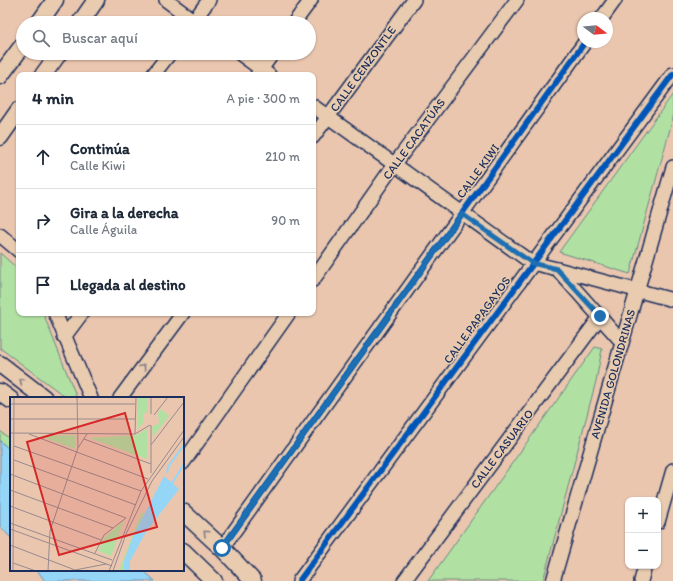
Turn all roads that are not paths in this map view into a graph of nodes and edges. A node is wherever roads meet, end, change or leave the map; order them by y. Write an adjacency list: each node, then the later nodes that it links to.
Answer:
1 (55, 0): 10 (street)
2 (96, 0): 11 (street)
3 (166, 0): 12 (street)
4 (209, 0): 13 (street)
5 (311, 0): 14 (street)
6 (414, 0): 29 (street, CALLE CENZONTLE)
7 (517, 0): 32 (street, CALLE CACATÚAS)
8 (615, 0): 9 (street)
9 (606, 12)
10 (44, 16)
11 (85, 16)
12 (187, 16)
13 (199, 16)
14 (299, 16)
15 (581, 48): 34 (street, CALLE KIWI)
16 (16, 54): 26 (street)
17 (54, 60): 21 (street)
18 (165, 60): 22 (street)
19 (247, 60): 23 (street)
20 (269, 60): 24 (street)
21 (45, 72)
22 (155, 72)
23 (261, 72)
24 (263, 72)
25 (673, 74): 37 (street, CALLE PAPAGAYOS)
26 (0, 76)
27 (316, 108): 29 (street)
28 (16, 114): 31 (street)
29 (328, 116): 30 (street, CALLE CENZONTLE); 32 (street)
30 (316, 133)
31 (0, 137)
32 (394, 165): 34 (street); 39 (street, CALLE CACATÚAS)
33 (673, 167): 40 (street, AVENIDA GOLONDRINAS)
34 (462, 214): 37 (street); 59 (street, CALLE KIWI)
35 (0, 235): 36 (street)
36 (16, 248)
37 (532, 263): 38 (street); 64 (street, CALLE PAPAGAYOS)
38 (557, 269): 40 (street); 46 (street)
39 (316, 276)
40 (638, 290): 41 (street); 48 (street, AVENIDA GOLONDRINAS)
41 (673, 300)
42 (56, 316): 47 (street)
43 (80, 316): 47 (street)
44 (181, 316): 53 (street, one-way to 44)
45 (287, 316): 55 (street)
46 (600, 316): 48 (street); 65 (street, CALLE CASUARIO)
47 (64, 337): 52 (street)
48 (622, 342): 66 (street, AVENIDA GOLONDRINAS)
49 (0, 364): 51 (street, one-way to 49)
50 (0, 392): 54 (street)
51 (43, 397)
52 (91, 397)
53 (121, 397)
54 (10, 399)
55 (184, 462)
56 (673, 470): 57 (street)
57 (661, 512)
58 (184, 513): 59 (street, one-way to 58)
59 (222, 548): 63 (street)
60 (184, 552): 62 (street)
61 (645, 569): 67 (street)
62 (214, 581)
63 (253, 581)
64 (299, 581)
65 (404, 581)
66 (553, 581)
67 (641, 581)

